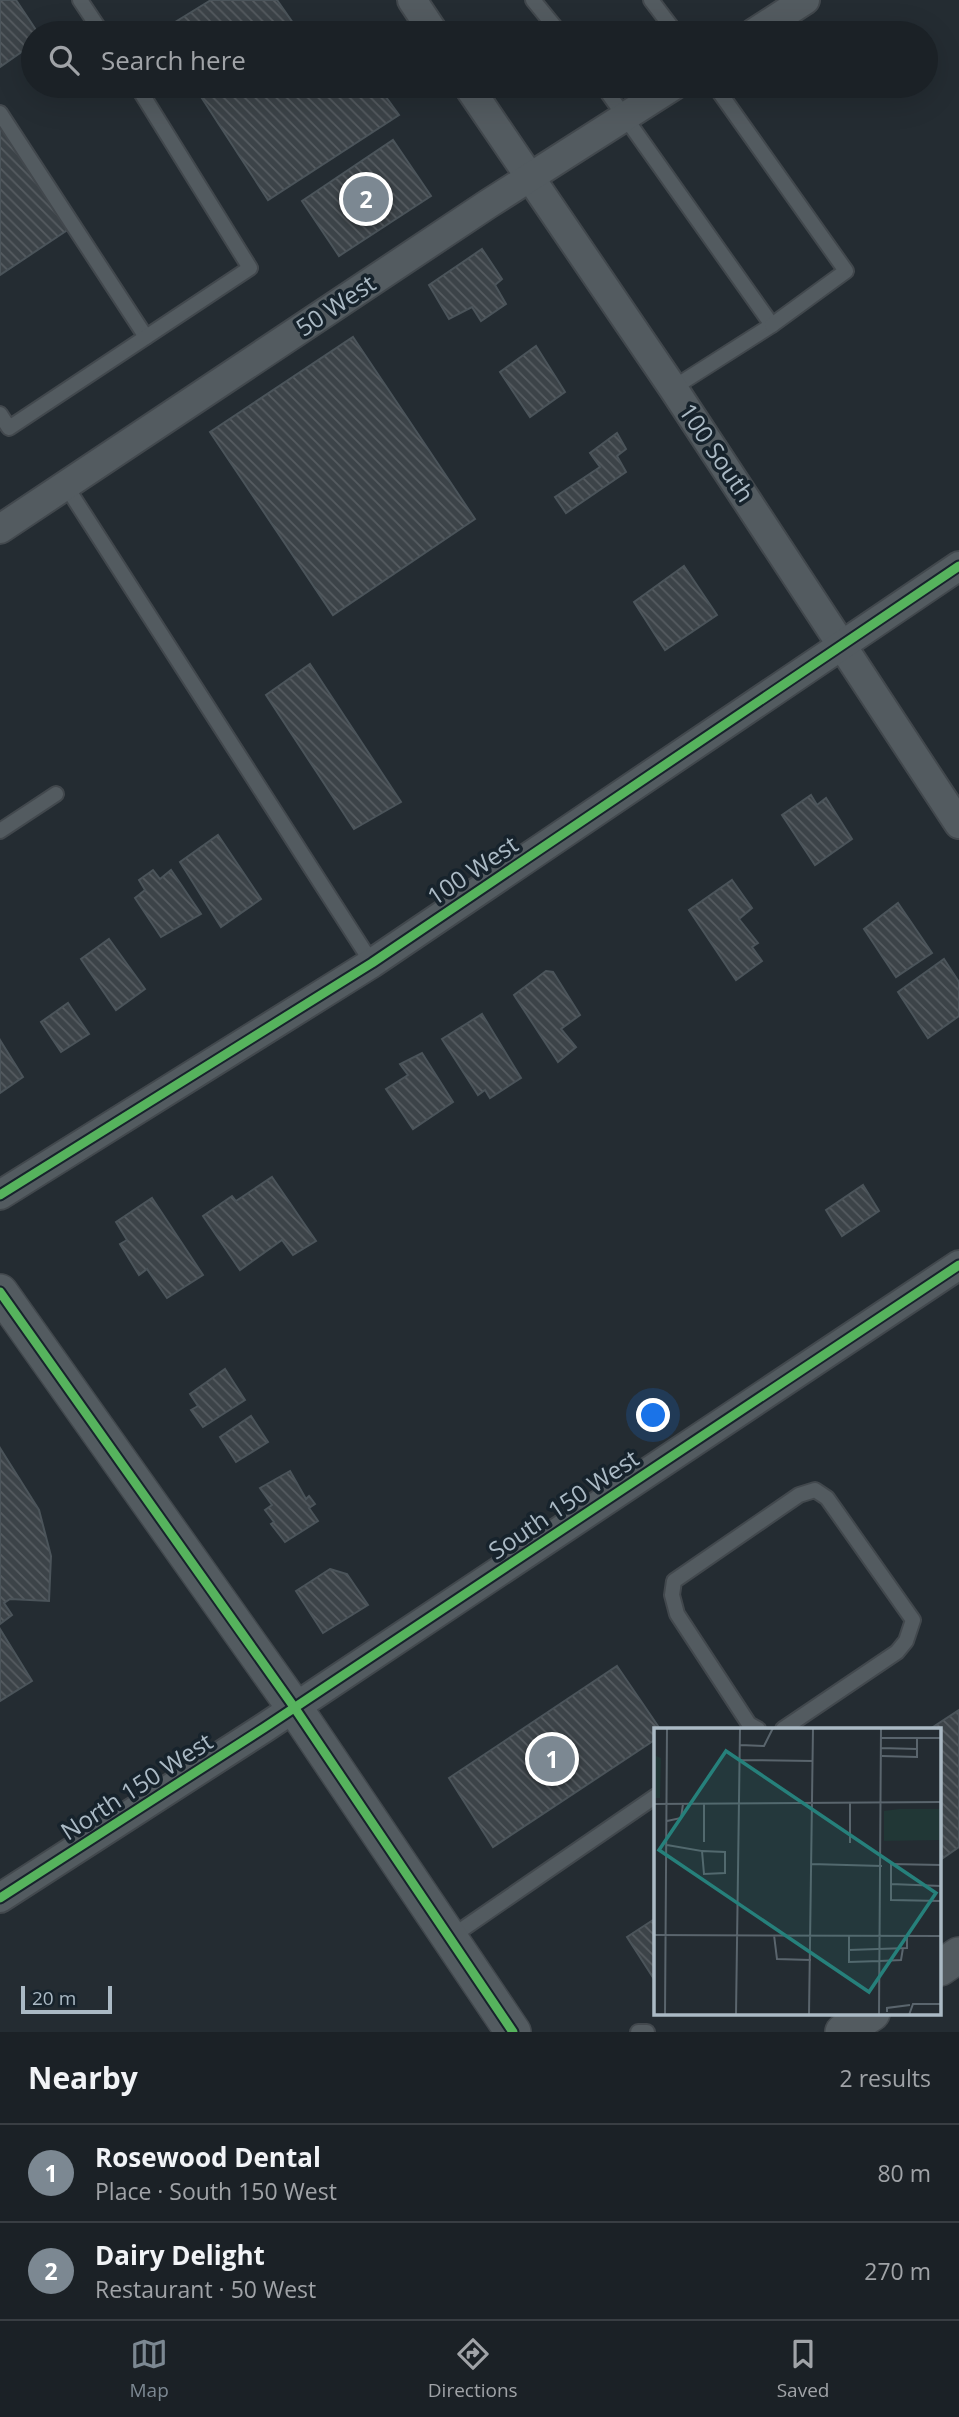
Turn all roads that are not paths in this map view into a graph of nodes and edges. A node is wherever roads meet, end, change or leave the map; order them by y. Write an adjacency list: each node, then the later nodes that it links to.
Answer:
1 (80, 0): 6 (lane)
2 (533, 0): 8 (lane)
3 (651, 0): 9 (lane)
4 (805, 0): 10 (street)
5 (417, 2): 7 (street)
6 (94, 21)
7 (427, 21)
8 (550, 21)
9 (667, 21)
10 (773, 21)
11 (144, 98): 20 (lane)
12 (476, 98): 18 (street, 100 South)
13 (613, 98): 17 (lane)
14 (655, 98): 17 (street, 50 West)
15 (723, 98): 19 (lane)
16 (0, 113): 20 (lane)
17 (627, 116): 18 (street, 50 West); 19 (lane)
18 (529, 179): 21 (street, 100 South); 23 (street, 50 West)
19 (772, 325): 21 (lane)
20 (146, 337): 22 (lane)
21 (673, 388): 26 (street, 100 South)
22 (0, 414)
23 (65, 486): 24 (street, 50 West); 30 (lane)
24 (0, 529)
25 (959, 566): 26 (street, 100 West)
26 (843, 645): 28 (street, 100 South); 30 (street, 100 West)
27 (56, 793): 29 (lane)
28 (959, 824)
29 (0, 831)
30 (372, 963): 31 (street, 100 West)
31 (0, 1195)
32 (959, 1265): 34 (street, South 150 West)
33 (0, 1292): 34 (street)
34 (294, 1707): 38 (street, North 150 West); 39 (street)
35 (756, 1728): 36 (lane)
36 (784, 1728)
37 (654, 1797): 39 (lane)
38 (0, 1898)
39 (451, 1937): 43 (street)
40 (959, 1955): 41 (street)
41 (942, 1967)
42 (870, 2014): 46 (street)
43 (513, 2032)
44 (638, 2032): 45 (lane)
45 (647, 2032)
46 (843, 2032)

